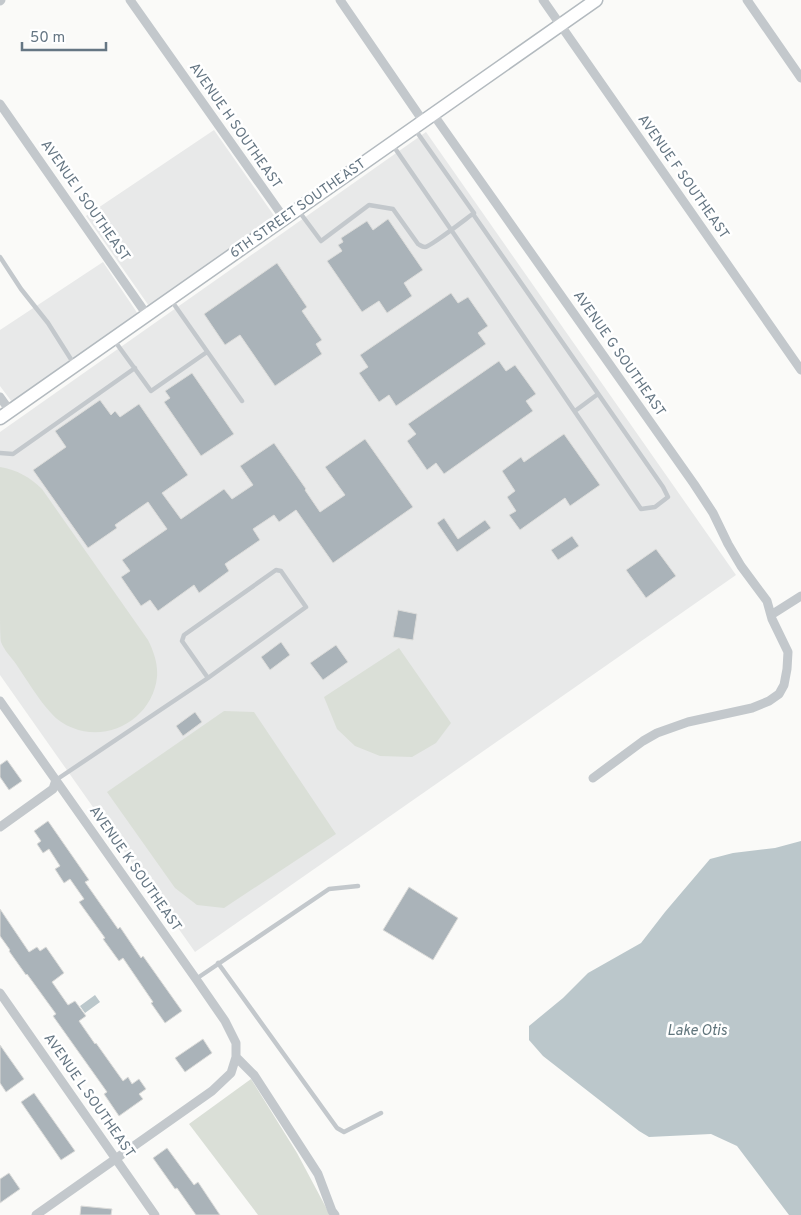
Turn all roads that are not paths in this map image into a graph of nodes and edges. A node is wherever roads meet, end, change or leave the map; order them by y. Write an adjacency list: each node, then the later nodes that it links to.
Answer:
1 (130, 0): 13 (street, AVENUE H SOUTHEAST)
2 (340, 0): 9 (street, AVENUE G SOUTHEAST)
3 (543, 0): 6 (street, AVENUE F SOUTHEAST)
4 (596, 0): 6 (street, 6TH STREET SOUTHEAST)
5 (747, 0): 7 (street)
6 (560, 25): 9 (street, 6TH STREET SOUTHEAST); 22 (street, AVENUE F SOUTHEAST)
7 (801, 78)
8 (0, 104): 17 (street, AVENUE I SOUTHEAST)
9 (423, 121): 10 (street, 6TH STREET SOUTHEAST); 12 (lane); 30 (street, AVENUE G SOUTHEAST)
10 (391, 143): 11 (street, 6TH STREET SOUTHEAST); 14 (lane)
11 (298, 209): 13 (street, 6TH STREET SOUTHEAST); 14 (lane)
12 (473, 214): 14 (lane); 23 (lane)
13 (284, 218): 16 (street, 6TH STREET SOUTHEAST)
14 (451, 230): 26 (lane)
15 (0, 257): 20 (lane)
16 (170, 298): 17 (street, 6TH STREET SOUTHEAST); 19 (lane)
17 (147, 315): 18 (street, 6TH STREET SOUTHEAST)
18 (113, 338): 20 (street, 6TH STREET SOUTHEAST); 21 (lane)
19 (207, 352): 21 (lane); 25 (lane)
20 (74, 366): 27 (street, 6TH STREET SOUTHEAST)
21 (135, 368): 28 (lane)
22 (801, 370)
23 (598, 394): 26 (lane); 26 (lane)
24 (0, 397): 27 (street)
25 (242, 400)
26 (574, 411)
27 (5, 414)
28 (0, 453)
29 (801, 596): 30 (street)
30 (771, 615): 33 (street, AVENUE G SOUTHEAST)
31 (208, 678): 31 (lane); 34 (lane)
32 (0, 701): 34 (street, AVENUE K SOUTHEAST)
33 (593, 778)
34 (56, 780): 35 (street); 38 (street, AVENUE K SOUTHEAST)
35 (0, 827)
36 (358, 886): 37 (lane)
37 (218, 963): 38 (lane); 41 (lane)
38 (196, 979): 40 (street, AVENUE K SOUTHEAST)
39 (0, 993): 42 (street, AVENUE L SOUTHEAST)
40 (236, 1057): 42 (street); 45 (street)
41 (381, 1113)
42 (116, 1159): 43 (street); 44 (street, AVENUE L SOUTHEAST)
43 (36, 1215)
44 (155, 1215)
45 (335, 1215)

